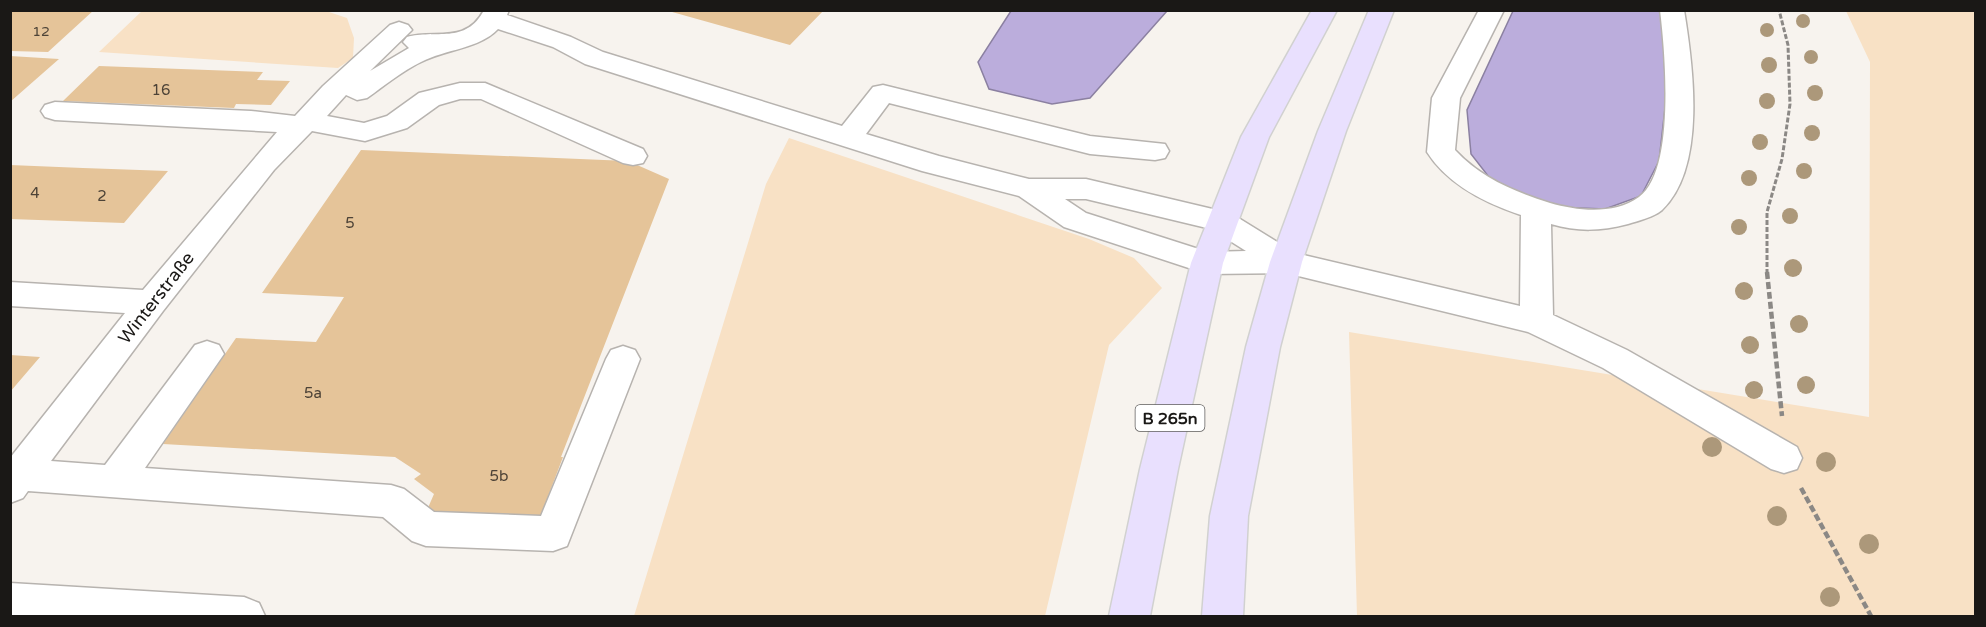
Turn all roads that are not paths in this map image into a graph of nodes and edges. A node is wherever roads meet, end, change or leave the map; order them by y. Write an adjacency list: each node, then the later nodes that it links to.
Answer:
1 (1325, 10): 17 (main road, B 265n)
2 (1383, 10): 18 (main road)
3 (1492, 10): 16 (street)
4 (1672, 10): 16 (street)
5 (495, 15): 7 (street); 9 (street)
6 (399, 17): 8 (street); 11 (street, Winterstraße)
7 (471, 36): 8 (street); 9 (street)
8 (438, 44): 11 (street, Winterstraße)
9 (594, 58): 12 (street)
10 (55, 111): 11 (street)
11 (306, 122): 14 (street); 21 (street, Winterstraße)
12 (848, 137): 13 (street); 15 (street)
13 (1155, 151)
14 (633, 156)
15 (1029, 189): 17 (street); 19 (street)
16 (1536, 209): 22 (street)
17 (1221, 221): 18 (street); 19 (main road, B 265n)
18 (1286, 262): 19 (street); 22 (street); 31 (main road)
19 (1207, 263): 30 (main road, B 265n)
20 (10, 294): 21 (street)
21 (151, 302): 26 (street, Winterstraße)
22 (1537, 322): 25 (street)
23 (207, 354): 27 (street)
24 (624, 359): 27 (street)
25 (1784, 458)
26 (15, 481): 27 (street)
27 (114, 482)
28 (10, 602): 29 (street)
29 (244, 616)
30 (1129, 616)
31 (1222, 616)

